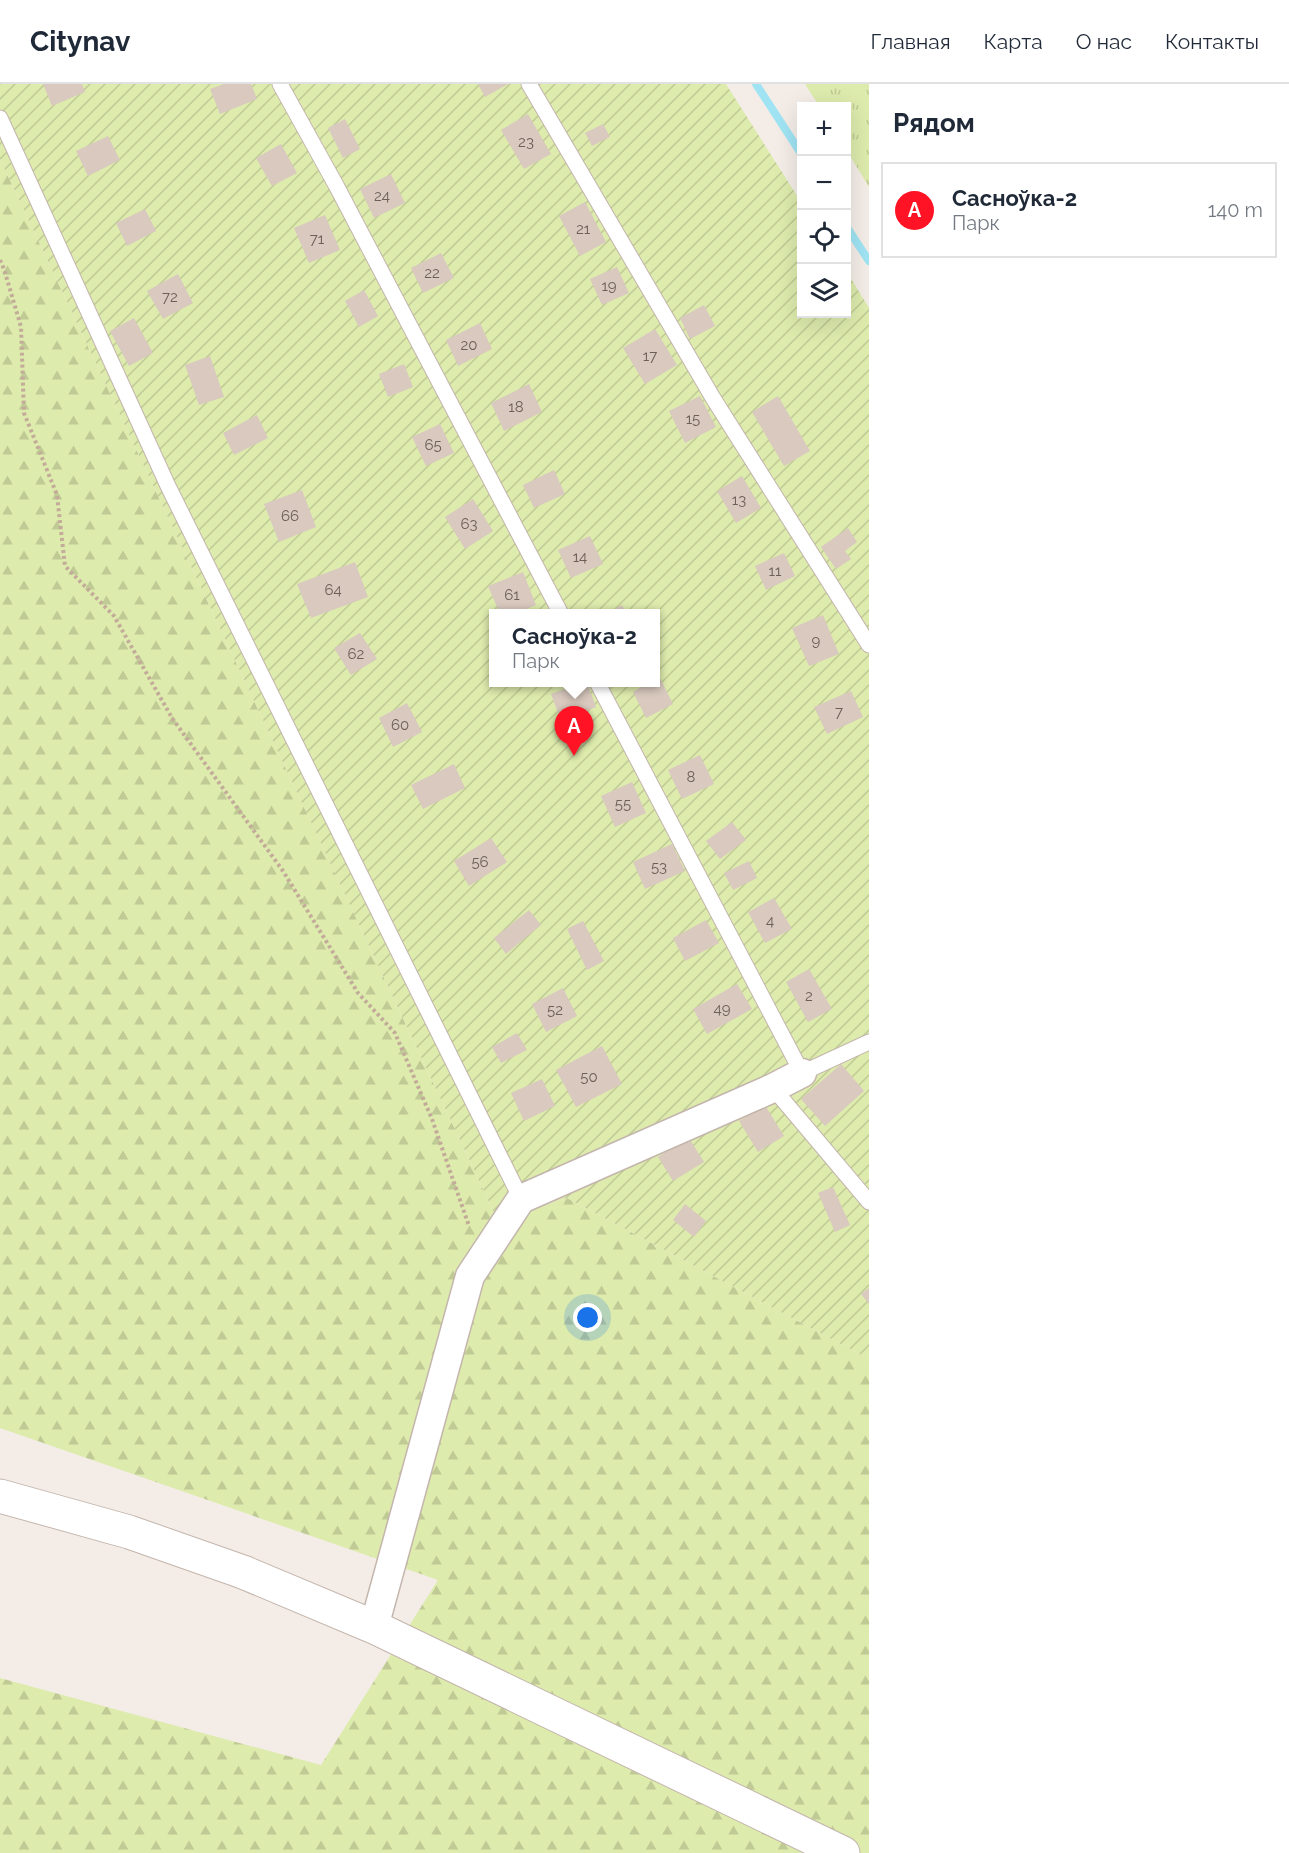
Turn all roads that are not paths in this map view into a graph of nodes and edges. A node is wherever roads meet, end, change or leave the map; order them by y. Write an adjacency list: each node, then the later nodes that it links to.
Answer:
1 (280, 84): 4 (lane)
2 (529, 84): 5 (lane)
3 (0, 118): 10 (lane)
4 (558, 609)
5 (869, 645)
6 (600, 687): 8 (lane)
7 (869, 1042): 8 (lane)
8 (802, 1073): 9 (street)
9 (773, 1088): 10 (street); 11 (lane)
10 (521, 1198): 13 (street)
11 (869, 1202)
12 (0, 1496): 13 (street)
13 (374, 1627): 14 (street)
14 (843, 1853)

